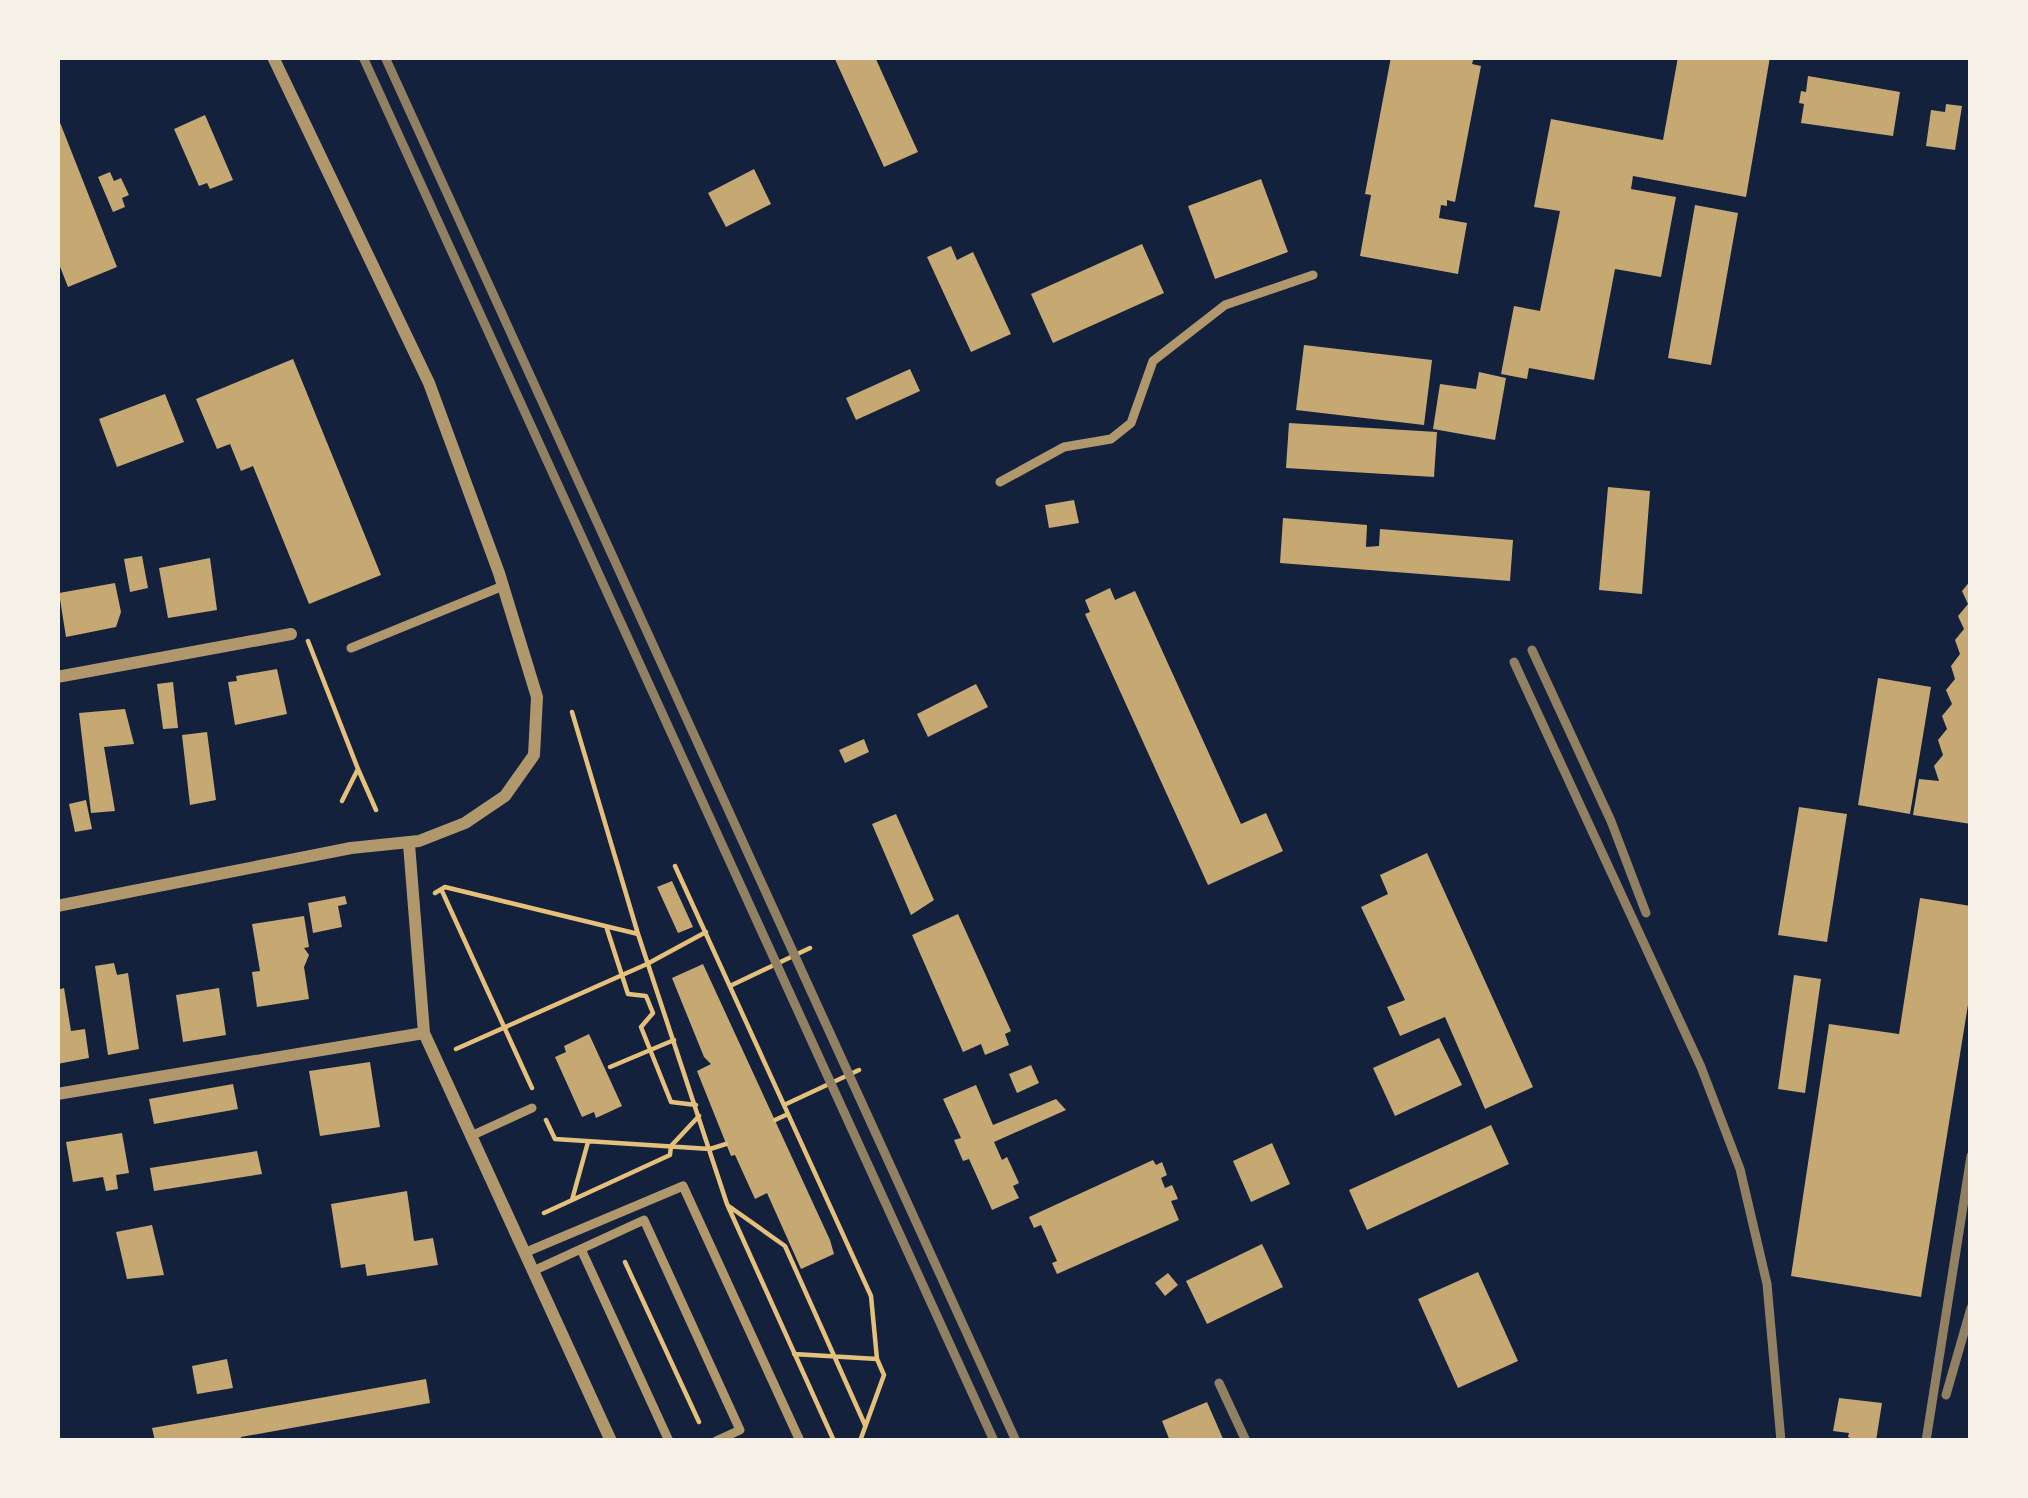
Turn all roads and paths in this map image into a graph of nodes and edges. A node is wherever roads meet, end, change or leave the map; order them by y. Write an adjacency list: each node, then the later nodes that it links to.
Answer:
1 (273, 57): 4 (street)
2 (1313, 275): 3 (lane)
3 (1000, 482)
4 (503, 586): 6 (lane); 12 (street)
5 (291, 634): 7 (street); 9 (path)
6 (351, 648)
7 (57, 677)
8 (572, 712): 19 (path)
9 (358, 769): 10 (path); 11 (path)
10 (342, 801)
11 (376, 810)
12 (409, 844): 16 (street); 25 (street)
13 (675, 866): 18 (path)
14 (441, 890): 15 (path); 17 (path); 24 (path)
15 (430, 896)
16 (57, 906)
17 (606, 926): 19 (path); 22 (path)
18 (706, 932): 21 (path); 23 (path)
19 (638, 934): 21 (path)
20 (810, 948): 23 (path)
21 (647, 964): 22 (path); 26 (path)
22 (625, 975): 24 (path); 27 (path)
23 (730, 986): 33 (path)
24 (504, 1028): 28 (path); 39 (path)
25 (424, 1033): 31 (street); 38 (street)
26 (674, 1040): 27 (path); 32 (path)
27 (650, 1050): 29 (path); 32 (path)
28 (451, 1052)
29 (610, 1066)
30 (859, 1070): 33 (path)
31 (57, 1094)
32 (696, 1105): 36 (path)
33 (784, 1105): 35 (path)
34 (532, 1108): 38 (lane)
35 (788, 1114): 37 (path); 52 (path)
36 (699, 1116): 41 (path); 42 (path)
37 (776, 1120)
38 (471, 1136): 47 (street)
39 (589, 1141): 41 (path); 43 (path)
40 (726, 1144): 42 (path)
41 (671, 1146): 42 (path); 43 (path)
42 (710, 1149): 44 (path)
43 (572, 1200): 45 (path)
44 (727, 1204): 50 (path); 51 (path)
45 (544, 1213)
46 (581, 1249): 49 (lane); 56 (lane); 57 (lane)
47 (524, 1252): 49 (street); 58 (lane)
48 (625, 1262): 53 (path)
49 (533, 1271): 55 (street)
50 (794, 1354): 51 (path); 59 (path)
51 (834, 1356): 52 (path); 54 (path)
52 (877, 1359): 54 (path)
53 (699, 1422)
54 (866, 1425): 60 (path)
55 (611, 1441)
56 (669, 1441)
57 (716, 1441)
58 (800, 1441)
59 (834, 1441)
60 (860, 1441)

